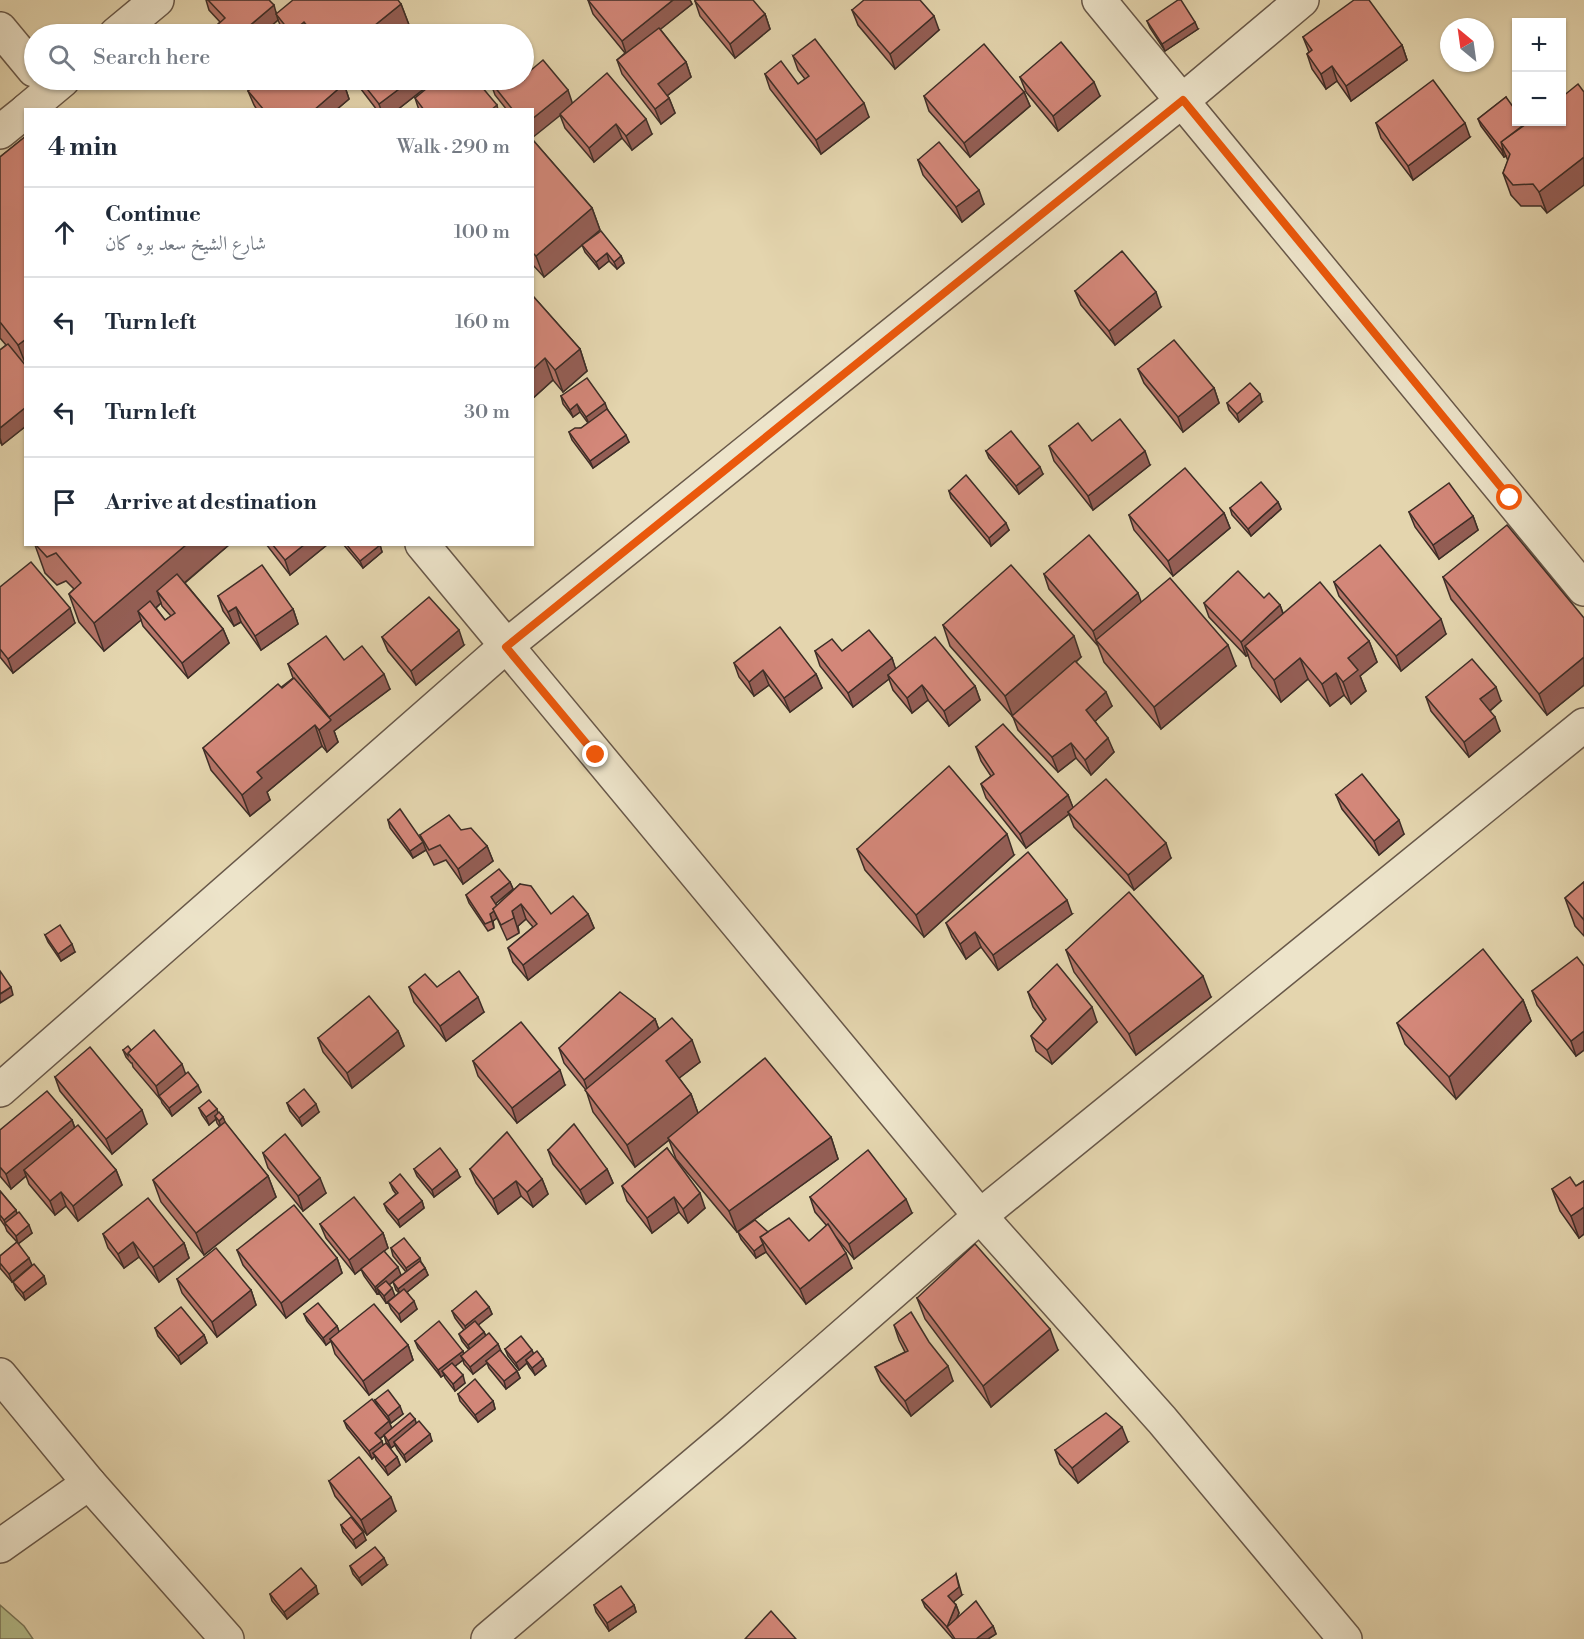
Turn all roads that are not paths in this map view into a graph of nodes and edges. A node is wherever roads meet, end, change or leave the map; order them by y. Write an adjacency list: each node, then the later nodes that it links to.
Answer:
1 (157, 0): 4 (street)
2 (1099, 0): 8 (street)
3 (1302, 0): 8 (street)
4 (128, 24)
5 (0, 29): 6 (street)
6 (24, 63)
7 (45, 93): 9 (street)
8 (1183, 100): 13 (street); 14 (street)
9 (28, 108)
10 (24, 111): 11 (street)
11 (0, 132)
12 (424, 546): 14 (street)
13 (1584, 589)
14 (506, 647): 16 (street); 17 (street)
15 (1584, 725): 17 (street)
16 (0, 1090)
17 (980, 1216): 22 (street); 23 (street)
18 (0, 1375): 19 (street)
19 (90, 1483): 20 (street); 21 (street)
20 (0, 1546)
21 (227, 1639)
22 (488, 1639)
23 (1345, 1639)

